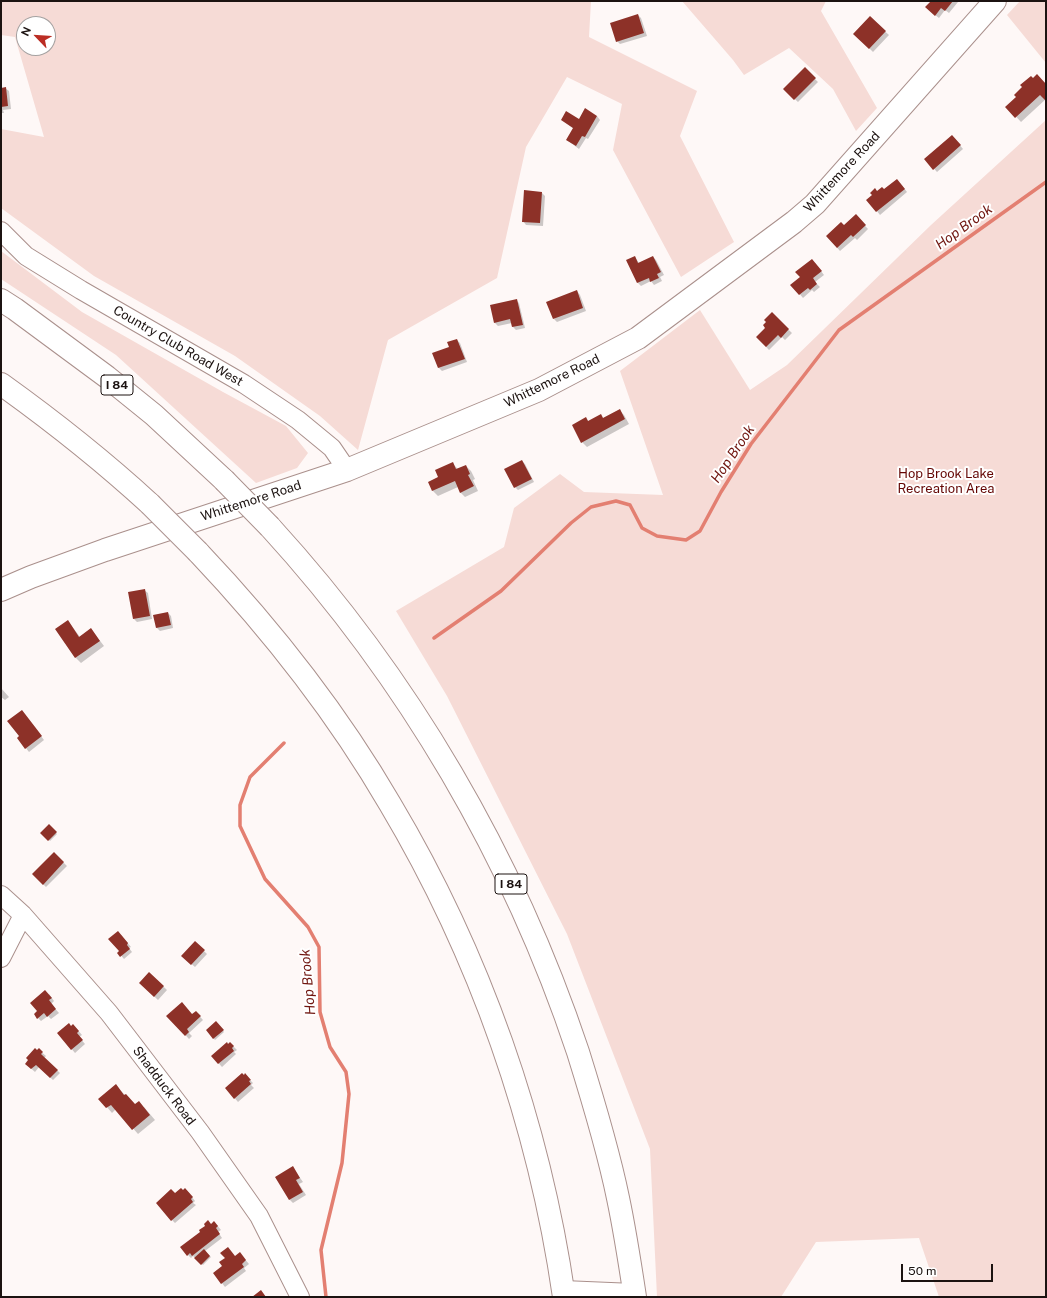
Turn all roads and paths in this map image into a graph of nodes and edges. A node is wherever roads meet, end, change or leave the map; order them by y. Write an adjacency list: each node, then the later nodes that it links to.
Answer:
1 (995, 1): 5 (main road, Whittemore Road)
2 (1, 231): 5 (street, Country Club Road West)
3 (1, 300): 11 (main road, I 84, bridge)
4 (1, 384): 10 (main road, bridge)
5 (347, 470): 6 (main road, Whittemore Road)
6 (1, 590)
7 (1, 895): 8 (street, Shadduck Road)
8 (23, 915): 9 (street); 12 (street, Shadduck Road)
9 (1, 958)
10 (564, 1294): 11 (street)
11 (634, 1295)
12 (300, 1297)

